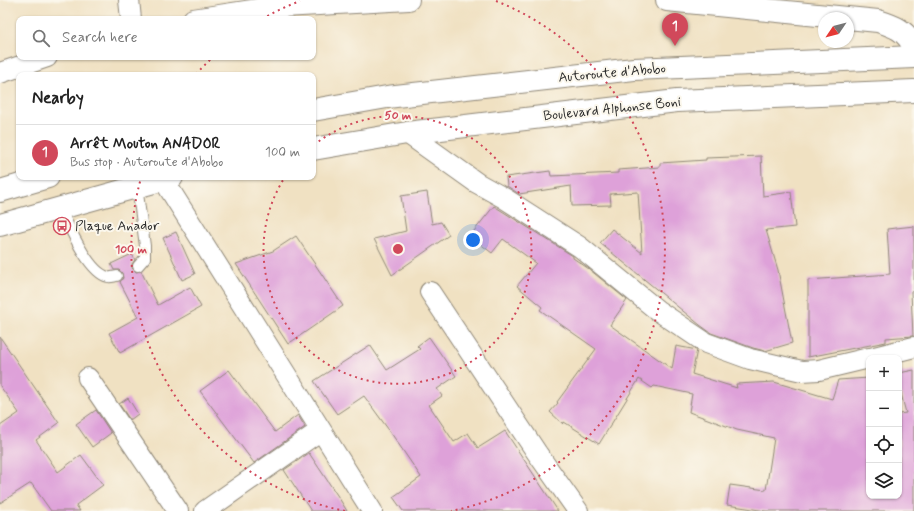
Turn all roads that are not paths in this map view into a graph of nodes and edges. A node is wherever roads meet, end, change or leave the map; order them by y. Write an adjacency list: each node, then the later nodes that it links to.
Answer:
1 (129, 0): 4 (street)
2 (409, 0): 5 (street)
3 (667, 0): 6 (main road)
4 (131, 16)
5 (212, 16)
6 (914, 46)
7 (914, 57): 11 (main road, Autoroute d'Abobo)
8 (38, 60): 9 (street)
9 (0, 73)
10 (914, 91): 12 (main road, Boulevard Alphonse Boni)
11 (316, 109)
12 (407, 133): 13 (main road, Boulevard Alphonse Boni); 26 (street)
13 (316, 148)
14 (38, 180): 18 (main road)
15 (160, 180): 17 (main road)
16 (169, 180): 28 (street)
17 (137, 186): 19 (main road); 21 (lane)
18 (0, 191)
19 (60, 208): 20 (main road); 22 (lane)
20 (0, 225)
21 (138, 266)
22 (117, 276)
23 (430, 292): 32 (street)
24 (914, 347): 25 (street)
25 (882, 355)
26 (866, 359)
27 (88, 378): 29 (street)
28 (321, 430): 30 (street); 31 (street)
29 (178, 511)
30 (205, 511)
31 (372, 511)
32 (578, 511)

